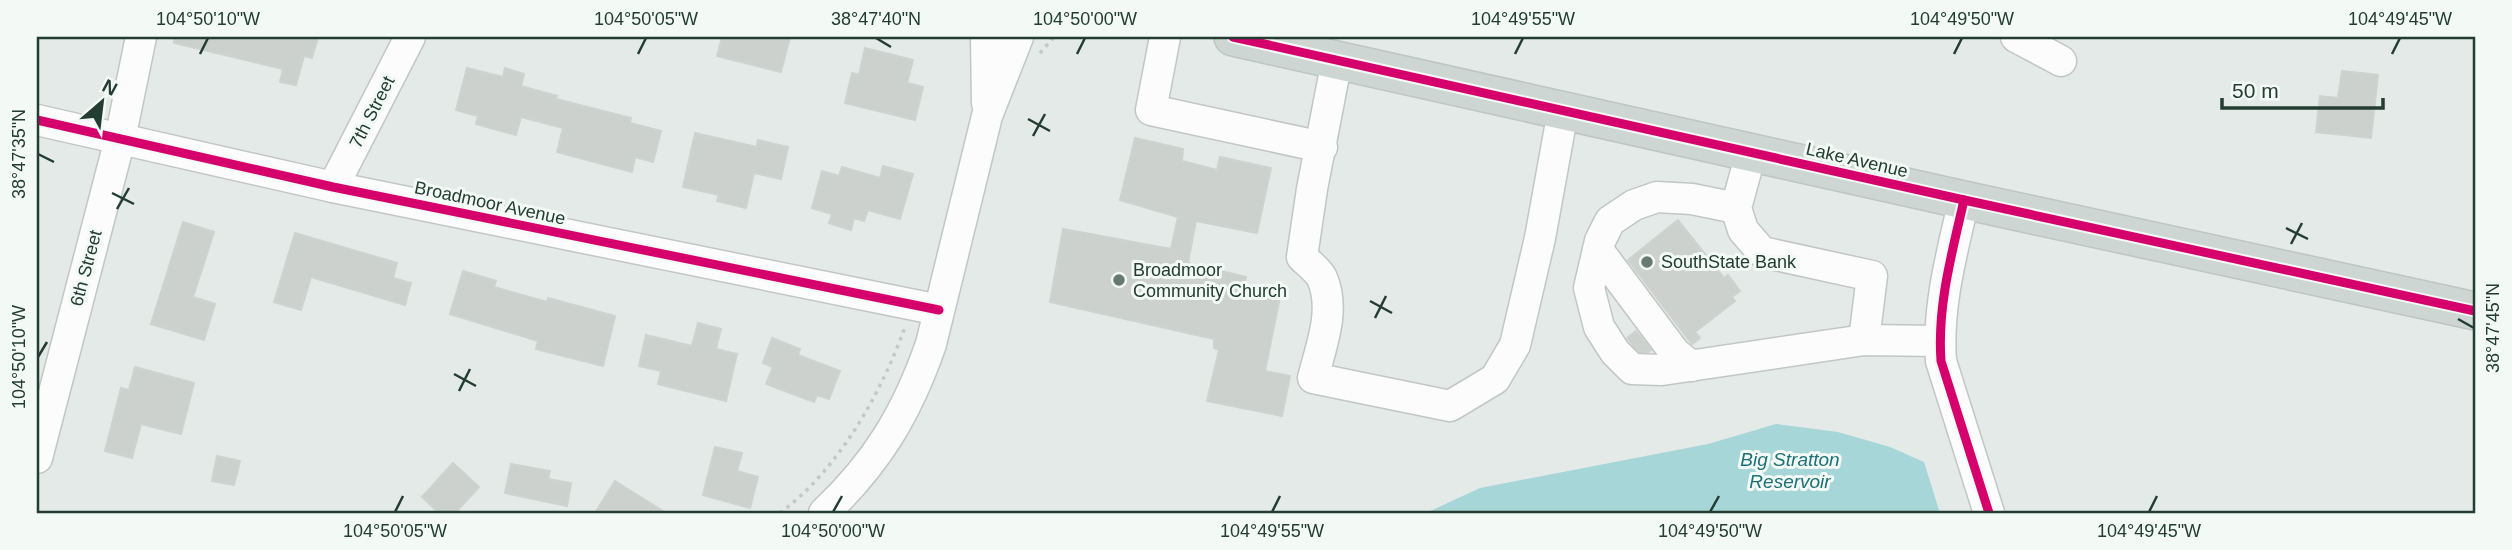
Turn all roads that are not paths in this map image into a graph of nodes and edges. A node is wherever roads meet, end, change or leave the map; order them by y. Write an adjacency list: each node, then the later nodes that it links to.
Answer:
1 (141, 37): 13 (street, 6th Street)
2 (410, 37): 16 (street, 7th Street)
3 (986, 37): 11 (street)
4 (1018, 37): 11 (street)
5 (1165, 37): 14 (street)
6 (1233, 37): 8 (main road, Lake Avenue)
7 (2016, 37): 9 (street)
8 (1336, 60): 10 (main road, Lake Avenue); 14 (street)
9 (2061, 61)
10 (1563, 111): 14 (street); 15 (main road, Lake Avenue)
11 (987, 116): 20 (street)
12 (37, 120): 13 (street, Broadmoor Avenue)
13 (120, 139): 16 (street, Broadmoor Avenue); 25 (street, 6th Street)
14 (1322, 146)
15 (1751, 153): 17 (main road, Lake Avenue); 18 (street)
16 (333, 187): 20 (street, Broadmoor Avenue)
17 (1964, 200): 21 (main road, Lake Avenue); 23 (street)
18 (1736, 208): 19 (street); 22 (street)
19 (1594, 269): 24 (street); 24 (street)
20 (926, 307): 26 (street)
21 (2475, 311)
22 (1864, 340): 23 (street); 24 (street)
23 (1939, 341): 27 (street)
24 (1671, 368)
25 (37, 458)
26 (824, 513)
27 (1989, 513)

